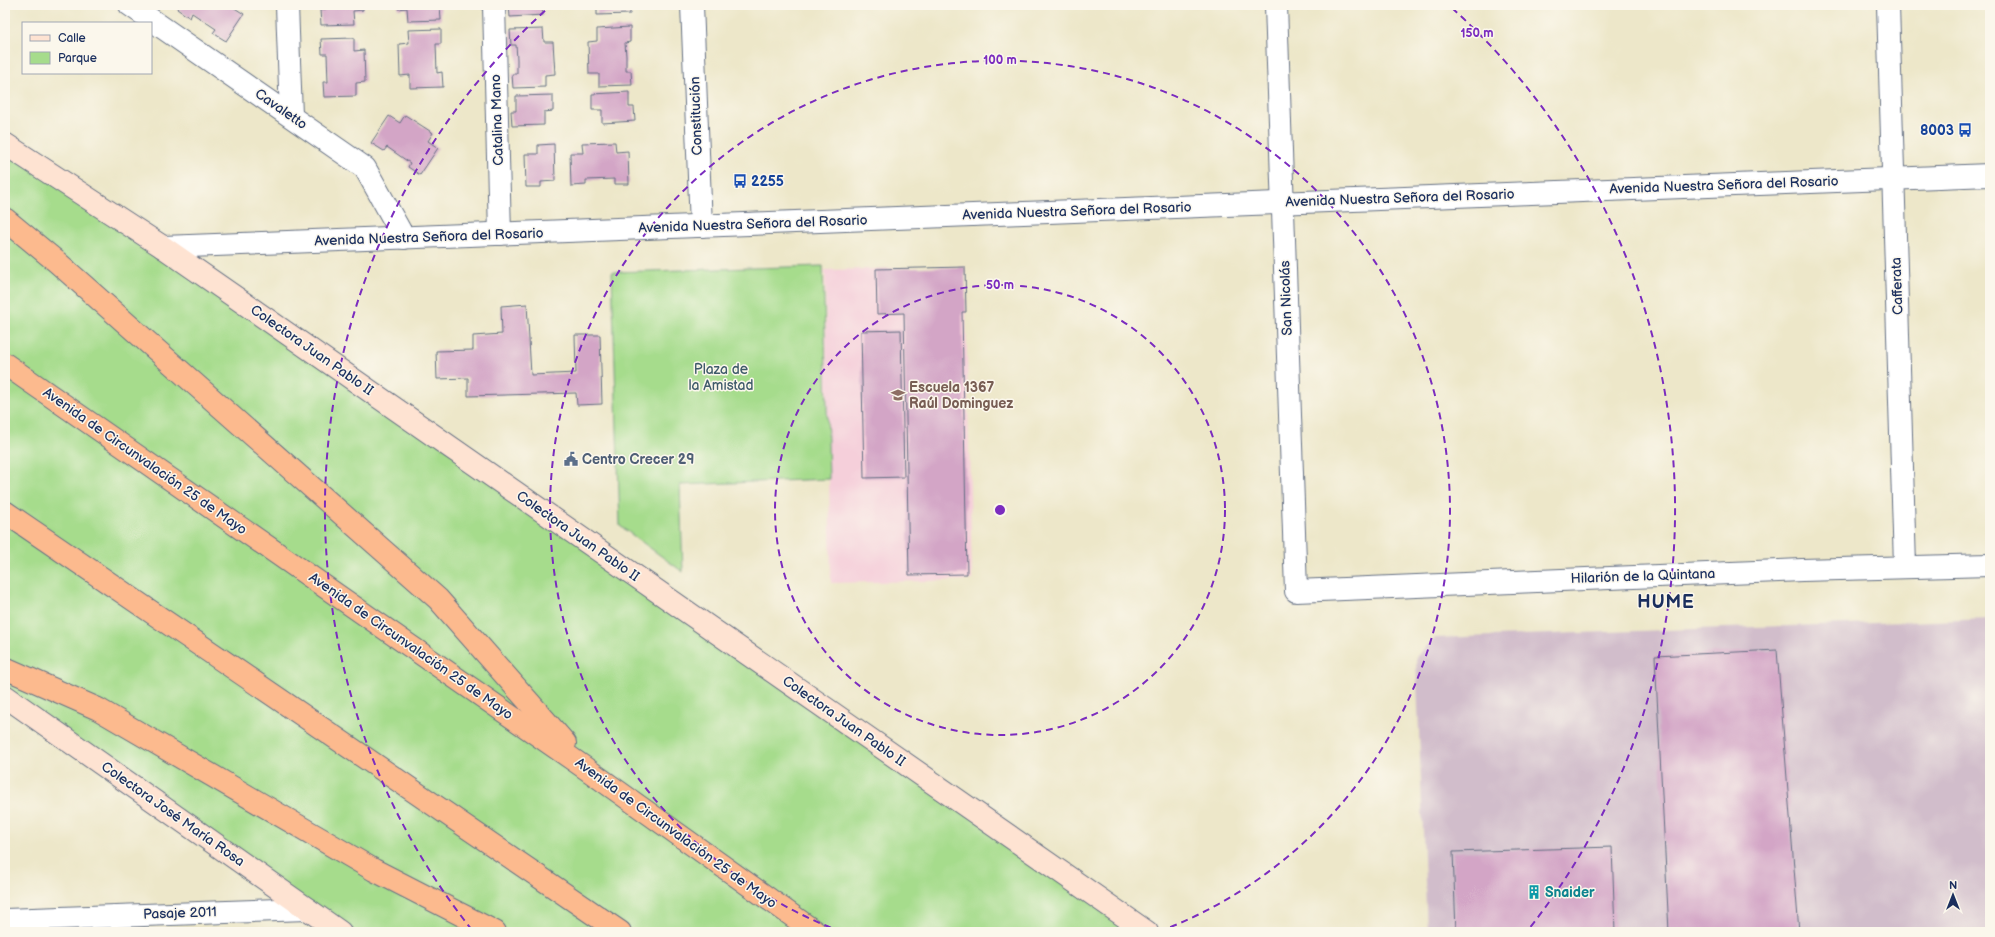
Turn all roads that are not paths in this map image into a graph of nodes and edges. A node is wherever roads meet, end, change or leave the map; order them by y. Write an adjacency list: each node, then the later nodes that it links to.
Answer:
1 (130, 5): 7 (street, Cavaletto)
2 (287, 5): 7 (street)
3 (494, 5): 14 (street, Catalina Mano)
4 (692, 5): 13 (street, Constitución)
5 (1276, 5): 11 (street, San Nicolás)
6 (1888, 5): 10 (street, Cafferata)
7 (291, 116): 15 (street, Cavaletto)
8 (5, 144): 16 (main road, Colectora Juan Pablo II)
9 (1990, 175): 10 (street, Avenida Nuestra Señora del Rosario)
10 (1894, 179): 11 (street, Avenida Nuestra Señora del Rosario); 20 (street, Cafferata)
11 (1283, 203): 13 (street, Avenida Nuestra Señora del Rosario); 21 (street, San Nicolás)
12 (5, 219): 24 (highway)
13 (701, 226): 14 (street, Avenida Nuestra Señora del Rosario)
14 (500, 234): 15 (street, Avenida Nuestra Señora del Rosario)
15 (404, 238): 16 (street, Avenida Nuestra Señora del Rosario)
16 (163, 247): 31 (main road, Colectora Juan Pablo II)
17 (5, 364): 24 (highway, Avenida de Circunvalación 25 de Mayo)
18 (5, 512): 29 (highway)
19 (1990, 564): 20 (street, Hilarión de la Quintana)
20 (1905, 566): 21 (street, Hilarión de la Quintana)
21 (1296, 591)
22 (5, 668): 28 (highway)
23 (5, 696): 25 (main road, Colectora José María Rosa)
24 (588, 770): 30 (highway, Avenida de Circunvalación 25 de Mayo)
25 (306, 909): 26 (street, Pasaje 2011); 27 (main road, Colectora José María Rosa)
26 (5, 920)
27 (340, 932)
28 (495, 932)
29 (620, 932)
30 (815, 932)
31 (1147, 932)

